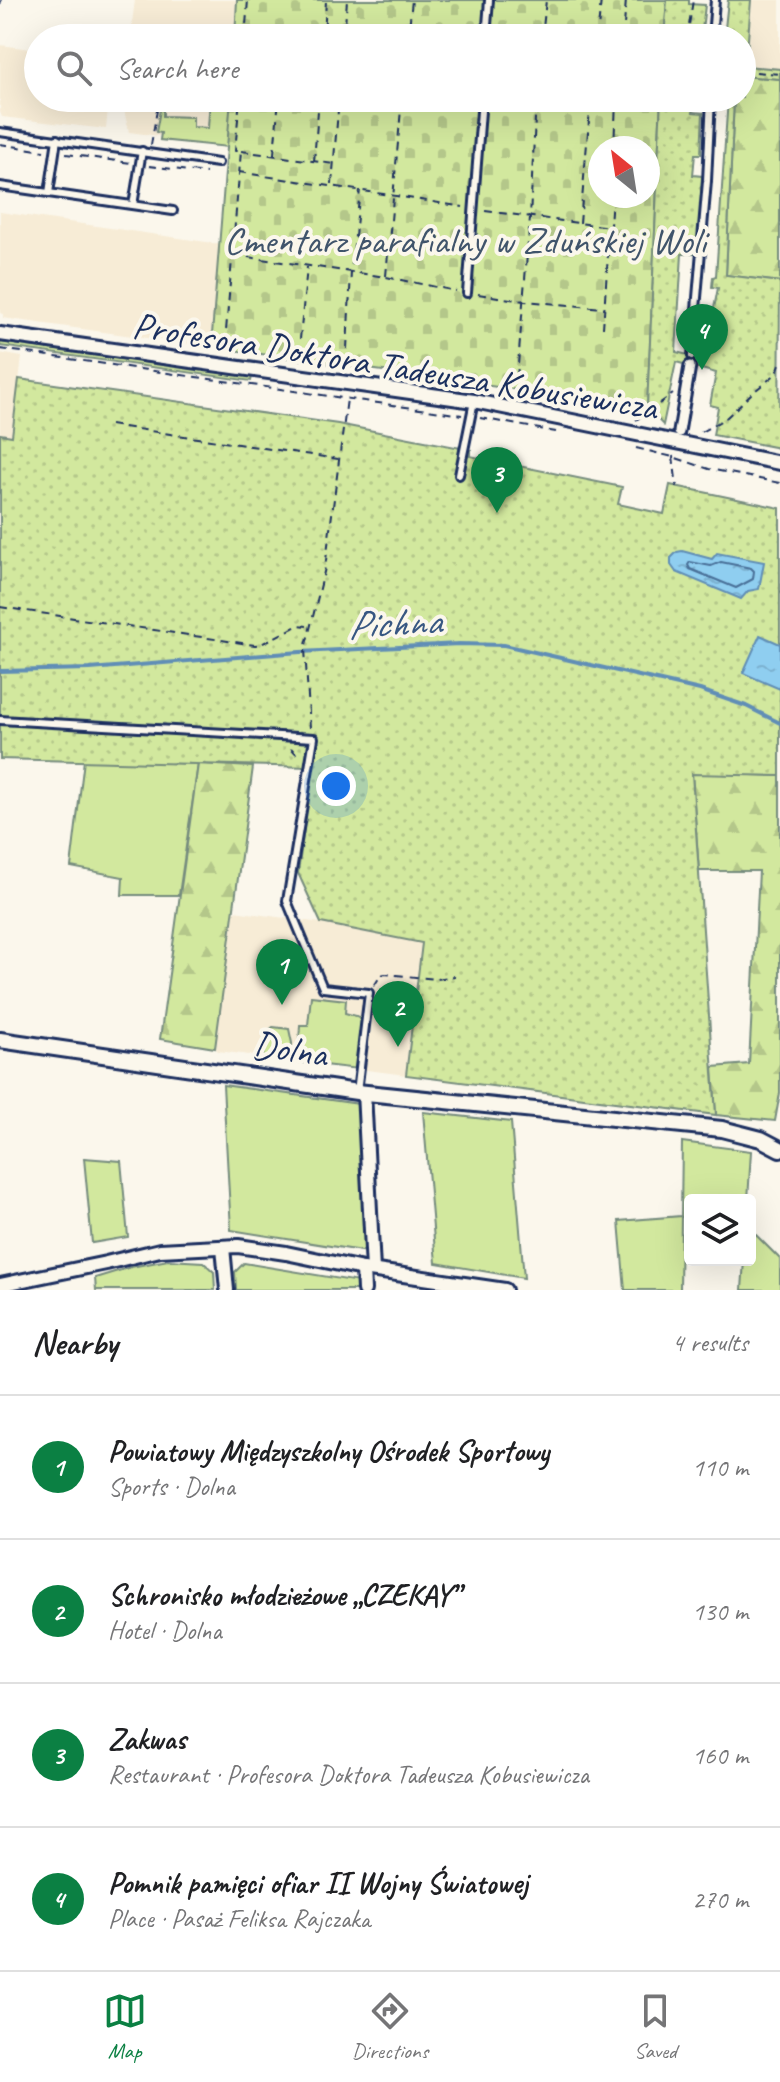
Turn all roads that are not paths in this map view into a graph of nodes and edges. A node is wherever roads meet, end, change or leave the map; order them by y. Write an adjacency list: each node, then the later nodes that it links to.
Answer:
1 (489, 0): 3 (lane)
2 (715, 0): 4 (lane)
3 (487, 24)
4 (713, 24)
5 (481, 112): 15 (lane)
6 (712, 112): 17 (lane)
7 (0, 132): 8 (lane)
8 (57, 139): 9 (lane); 12 (lane)
9 (146, 151): 10 (lane); 13 (lane)
10 (218, 163)
11 (0, 186): 12 (lane)
12 (49, 193): 13 (lane)
13 (133, 205): 14 (lane)
14 (173, 211)
15 (467, 293)
16 (0, 334): 18 (street, Profesora Doktora Tadeusza Kobusiewicza)
17 (691, 361): 19 (street)
18 (474, 401): 20 (street, Profesora Doktora Tadeusza Kobusiewicza); 21 (lane)
19 (679, 432)
20 (780, 463)
21 (459, 475)
22 (0, 720): 24 (lane)
23 (0, 1040): 24 (street, Dolna)
24 (360, 1092): 25 (street, Dolna); 27 (street)
25 (780, 1149)
26 (223, 1247): 27 (street); 28 (street); 29 (street)
27 (368, 1269): 30 (street); 31 (street)
28 (0, 1285)
29 (227, 1290)
30 (364, 1290)
31 (505, 1290)

